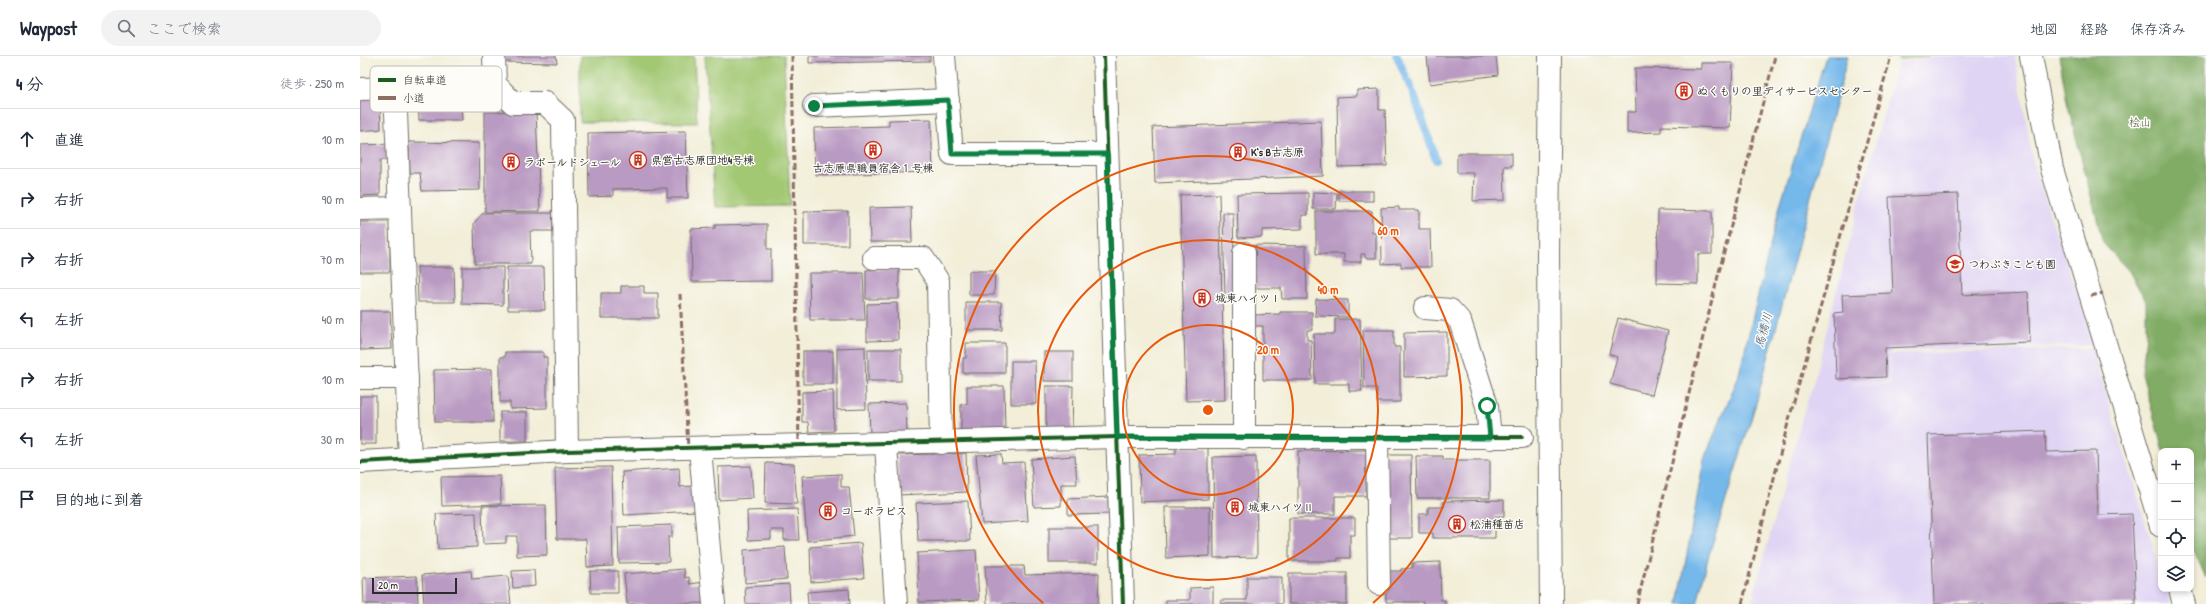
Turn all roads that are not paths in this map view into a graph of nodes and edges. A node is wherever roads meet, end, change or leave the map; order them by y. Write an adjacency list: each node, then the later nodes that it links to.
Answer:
1 (494, 56): 6 (street)
2 (944, 56): 10 (street)
3 (1104, 56): 13 (street)
4 (1550, 56): 38 (street)
5 (2031, 56): 32 (street)
6 (494, 66)
7 (370, 89): 8 (street)
8 (360, 90)
9 (502, 91): 29 (street)
10 (948, 100): 11 (street); 13 (street)
11 (814, 106)
12 (396, 112): 14 (street)
13 (1107, 154): 21 (street)
14 (400, 208): 15 (street); 20 (street)
15 (360, 209)
16 (1244, 253): 23 (street)
17 (874, 258): 26 (street)
18 (1425, 308): 25 (street)
19 (360, 378): 20 (street)
20 (407, 378): 30 (street)
21 (1117, 437): 23 (street); 26 (street); 37 (street)
22 (1522, 437): 25 (street)
23 (1244, 438): 24 (street)
24 (1377, 438): 25 (street); 33 (street)
25 (1490, 438)
26 (941, 443): 27 (street)
27 (886, 444): 28 (street); 36 (street)
28 (700, 449): 29 (street); 35 (street)
29 (567, 451): 30 (street)
30 (410, 460): 31 (street)
31 (360, 462)
32 (2159, 520)
33 (1379, 584)
34 (2181, 592): 39 (street)
35 (714, 604)
36 (896, 604)
37 (1123, 604)
38 (1551, 604)
39 (2184, 604)

